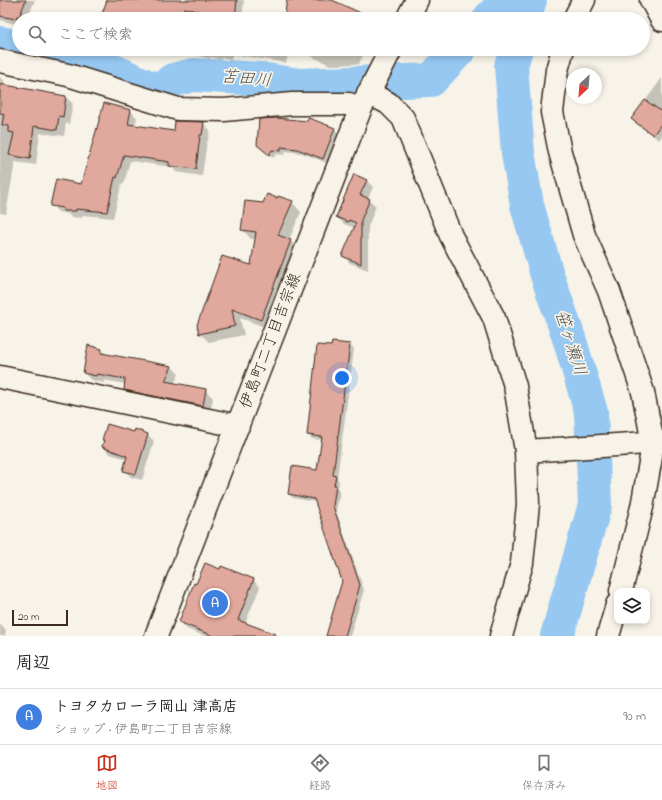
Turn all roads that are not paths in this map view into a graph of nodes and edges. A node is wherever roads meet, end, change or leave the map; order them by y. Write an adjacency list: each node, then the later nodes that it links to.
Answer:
1 (417, 0): 4 (street)
2 (584, 0): 5 (street)
3 (651, 0): 6 (street)
4 (411, 12)
5 (578, 12)
6 (662, 20)
7 (387, 56): 10 (street, 伊島町二丁目吉宗線)
8 (561, 56): 13 (street)
9 (0, 61): 10 (street)
10 (364, 102): 12 (street, 伊島町二丁目吉宗線); 14 (street)
11 (0, 377): 12 (street)
12 (238, 426): 17 (street, 伊島町二丁目吉宗線)
13 (653, 442): 14 (street); 15 (street)
14 (536, 450): 18 (street)
15 (622, 588)
16 (614, 615): 19 (street)
17 (156, 636)
18 (501, 636)
19 (608, 636)

